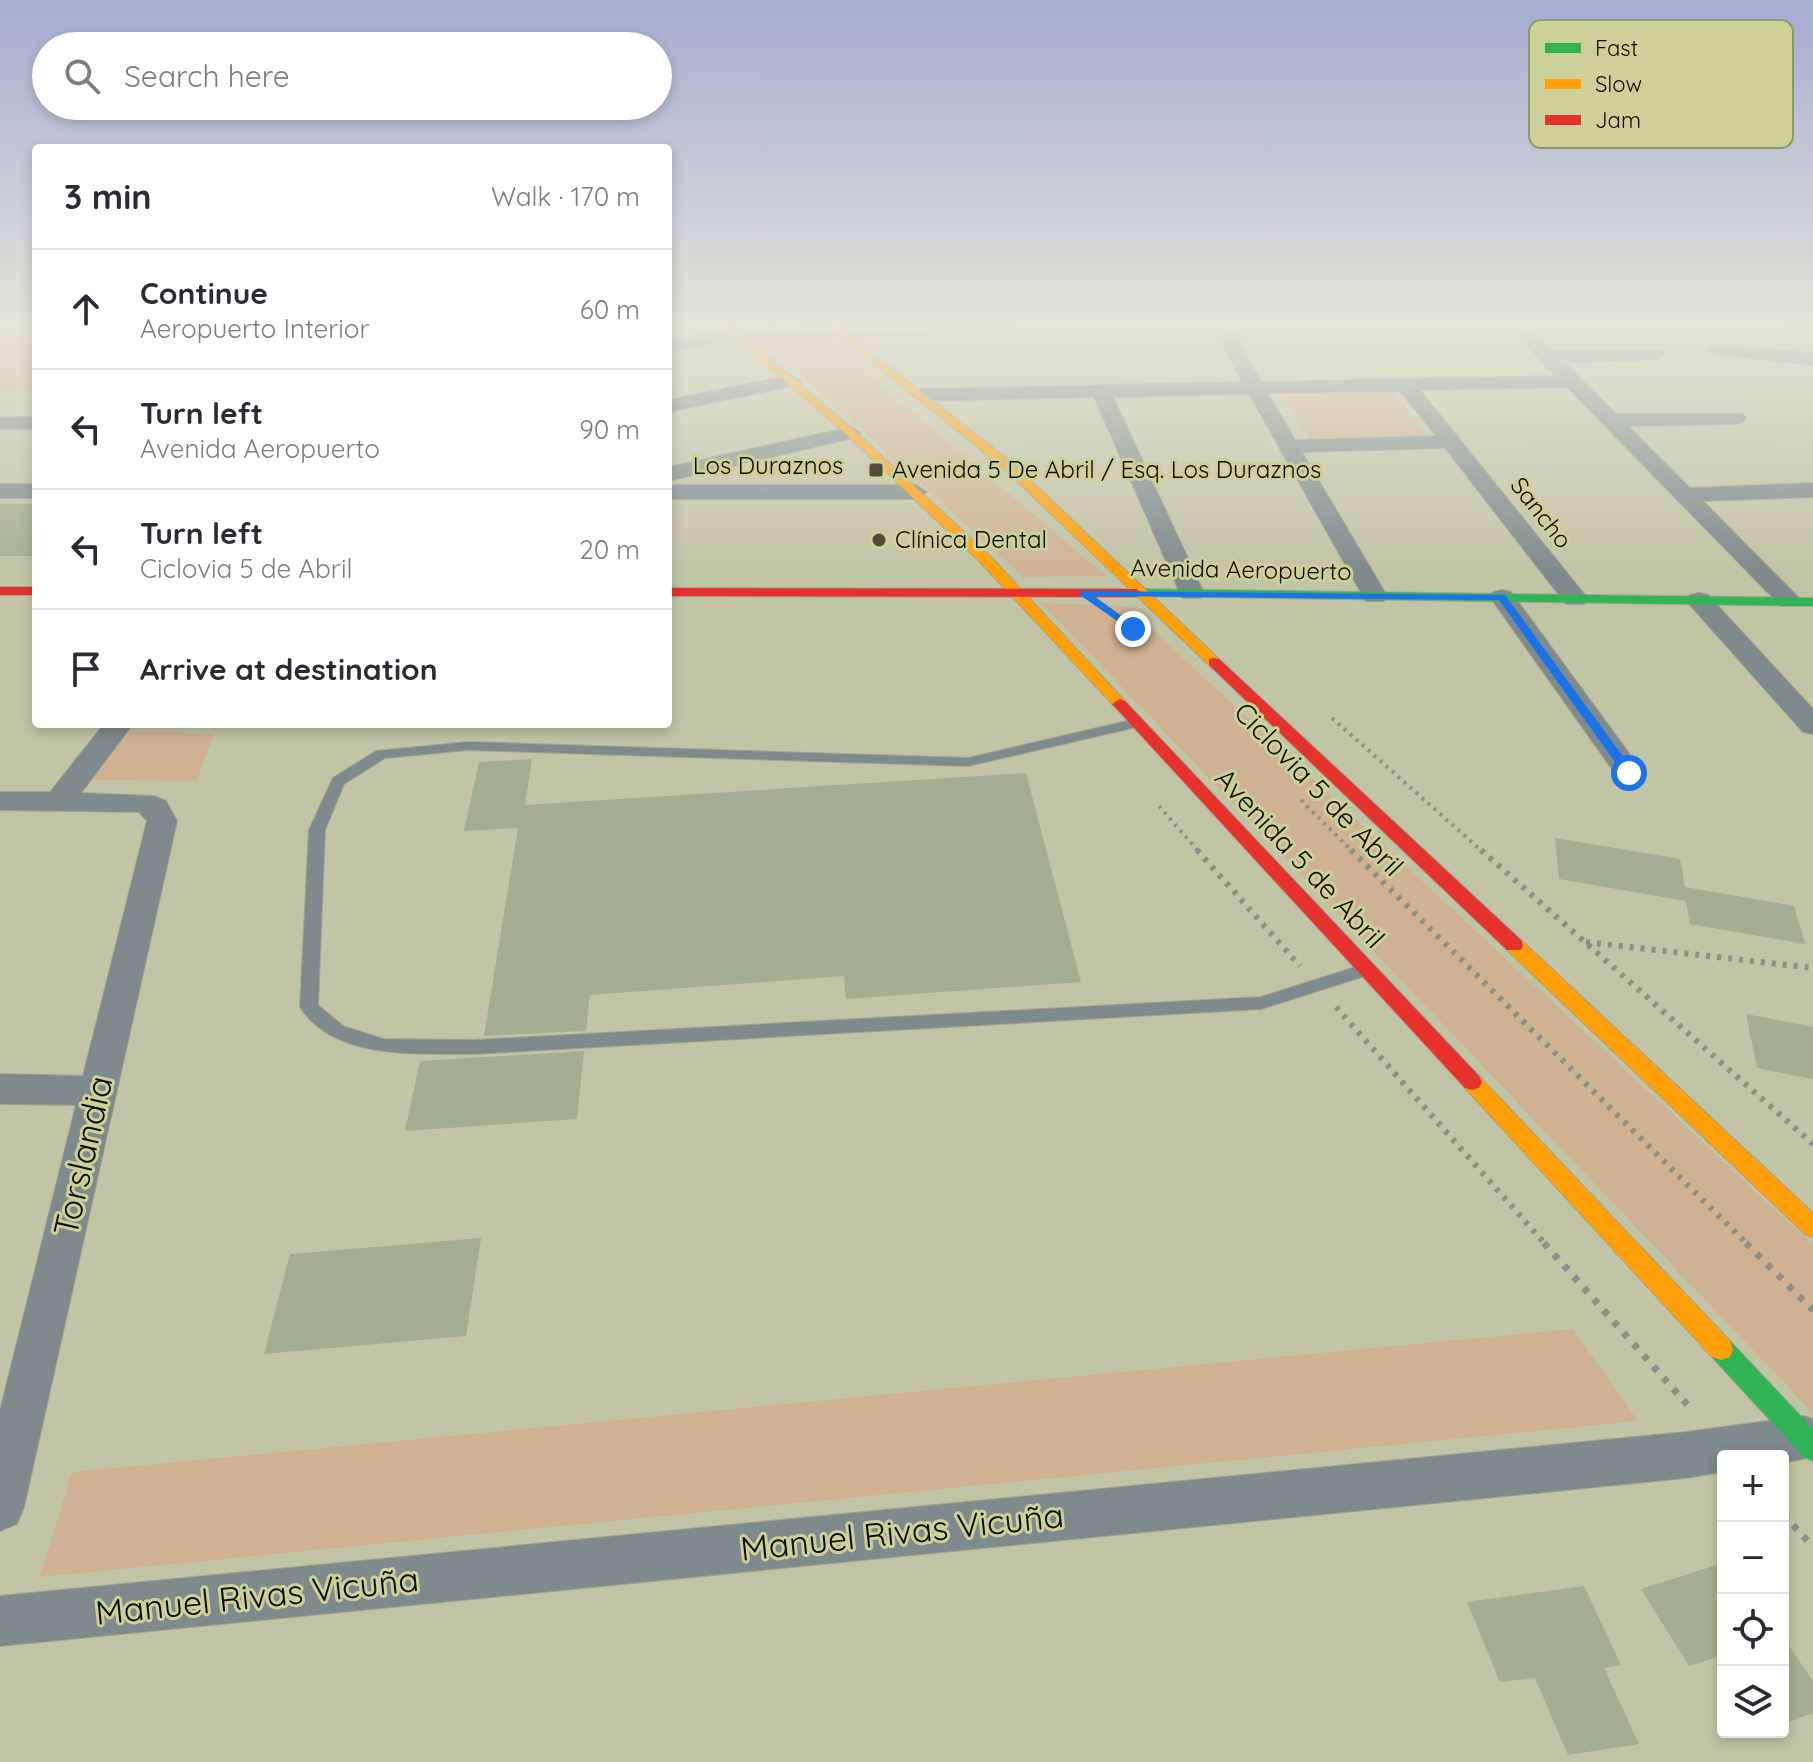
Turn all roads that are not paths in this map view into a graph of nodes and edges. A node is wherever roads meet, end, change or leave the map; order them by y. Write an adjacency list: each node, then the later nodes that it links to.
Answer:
1 (822, 408): 11 (main road, Avenida 5 de Abril)
2 (937, 408): 27 (main road)
3 (1109, 408): 28 (street)
4 (1267, 408): 13 (street)
5 (1425, 408): 12 (street, Sancho)
6 (1600, 408): 8 (street)
7 (1736, 418): 8 (street)
8 (1612, 420): 20 (street)
9 (0, 423): 10 (street)
10 (32, 423)
11 (851, 433): 14 (street, Los Duraznos); 19 (main road, Avenida 5 de Abril)
12 (1452, 442): 13 (street); 31 (street, Sancho)
13 (1288, 446): 29 (street)
14 (672, 473)
15 (1813, 490): 20 (street)
16 (0, 491): 17 (street)
17 (32, 491)
18 (672, 492): 19 (street, Los Duraznos)
19 (916, 492): 21 (main road, Avenida 5 de Abril)
20 (1686, 495): 33 (street)
21 (986, 560): 25 (main road); 26 (main road, Avenida 5 de Abril)
22 (0, 591): 23 (main road)
23 (32, 591)
24 (672, 592): 25 (main road, Avenida Aeropuerto)
25 (941, 593): 26 (main road, Avenida Aeropuerto)
26 (1016, 593): 27 (main road, Avenida Aeropuerto); 35 (main road, Avenida 5 de Abril)
27 (1141, 593): 28 (main road, Avenida Aeropuerto); 44 (main road)
28 (1192, 593): 29 (main road, Avenida Aeropuerto)
29 (1375, 596): 30 (main road, Avenida Aeropuerto)
30 (1502, 597): 31 (main road, Avenida Aeropuerto); 38 (street)
31 (1575, 599): 32 (main road, Avenida Aeropuerto)
32 (1699, 600): 33 (main road, Avenida Aeropuerto); 36 (street)
33 (1790, 601): 34 (main road, Avenida Aeropuerto)
34 (1813, 602)
35 (1136, 723): 41 (main road, Avenida 5 de Abril); 41 (lane)
36 (1813, 726)
37 (116, 728): 40 (street)
38 (1629, 773)
39 (0, 801): 40 (street)
40 (59, 801): 43 (street, Torslandia)
41 (1366, 970): 45 (main road, Avenida 5 de Abril)
42 (0, 1089): 43 (street)
43 (98, 1091): 46 (street, Torslandia)
44 (1813, 1227)
45 (1808, 1443): 47 (street, Manuel Rivas Vicuña)
46 (0, 1507)
47 (0, 1621)

